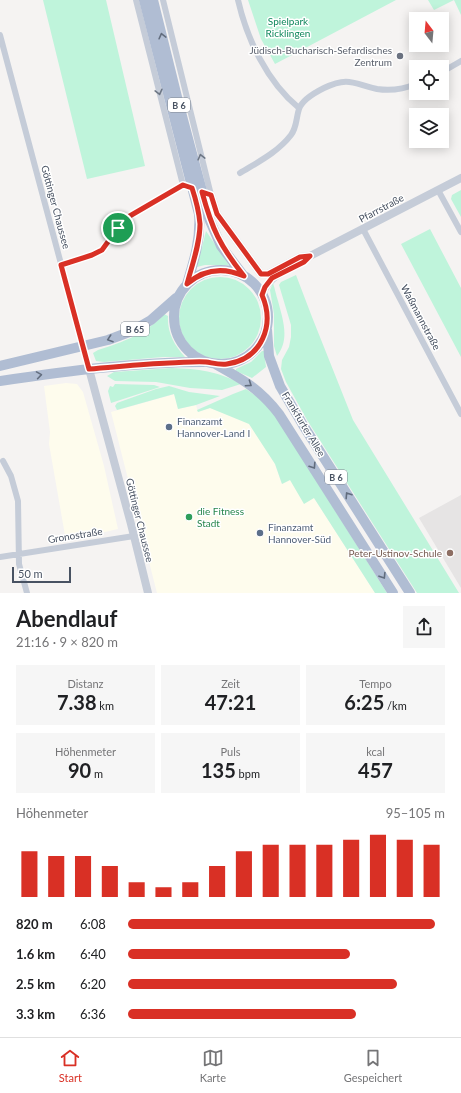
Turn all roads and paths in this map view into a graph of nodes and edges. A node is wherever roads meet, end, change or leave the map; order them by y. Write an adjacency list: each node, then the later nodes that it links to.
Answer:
1 (136, 0): 13 (street, one-way to 13)
2 (144, 0): 13 (main road, B 6)
3 (153, 0): 13 (main road, B 6, one-way to 3)
4 (163, 0): 13 (street, one-way to 4)
5 (238, 0): 10 (street)
6 (0, 35): 18 (street, Göttinger Chaussee)
7 (461, 61): 8 (street)
8 (449, 68)
9 (409, 86): 10 (street)
10 (299, 108): 11 (street)
11 (240, 173)
12 (461, 178): 14 (street, Pfarrstraße)
13 (197, 190): 17 (street, Pfarrstraße); 18 (street); 19 (main road, B 6); 20 (main road, B 6)
14 (438, 190): 15 (street, Pfarrstraße); 16 (street)
15 (363, 229): 17 (street, Pfarrstraße); 29 (street, Waßmannstraße)
16 (461, 232)
17 (310, 256): 21 (street, Pfarrstraße)
18 (61, 265): 24 (street, Göttinger Chaussee)
19 (244, 276): 20 (main road, B 6); 21 (main road, B 6)
20 (187, 284): 22 (main road, B 6)
21 (262, 295): 23 (main road, B 6)
22 (178, 297): 24 (main road, B 65, one-way to 24); 25 (main road, B 6)
23 (267, 330): 25 (main road); 37 (main road, Frankfurter Allee / B 6, one-way to 23)
24 (84, 347): 26 (main road, B 65); 27 (street, Göttinger Chaussee)
25 (211, 363): 27 (main road); 36 (main road, Frankfurter Allee / B 6, one-way to 36)
26 (0, 366)
27 (89, 369): 28 (main road, one-way to 27); 31 (street, Göttinger Chaussee)
28 (0, 381)
29 (461, 414)
30 (3, 461): 32 (street)
31 (134, 536): 32 (street, Gronostraße); 35 (street, Göttinger Chaussee)
32 (18, 554): 33 (street, Gronostraße); 34 (street)
33 (0, 557)
34 (27, 593)
35 (148, 593)
36 (393, 593)
37 (410, 593)

